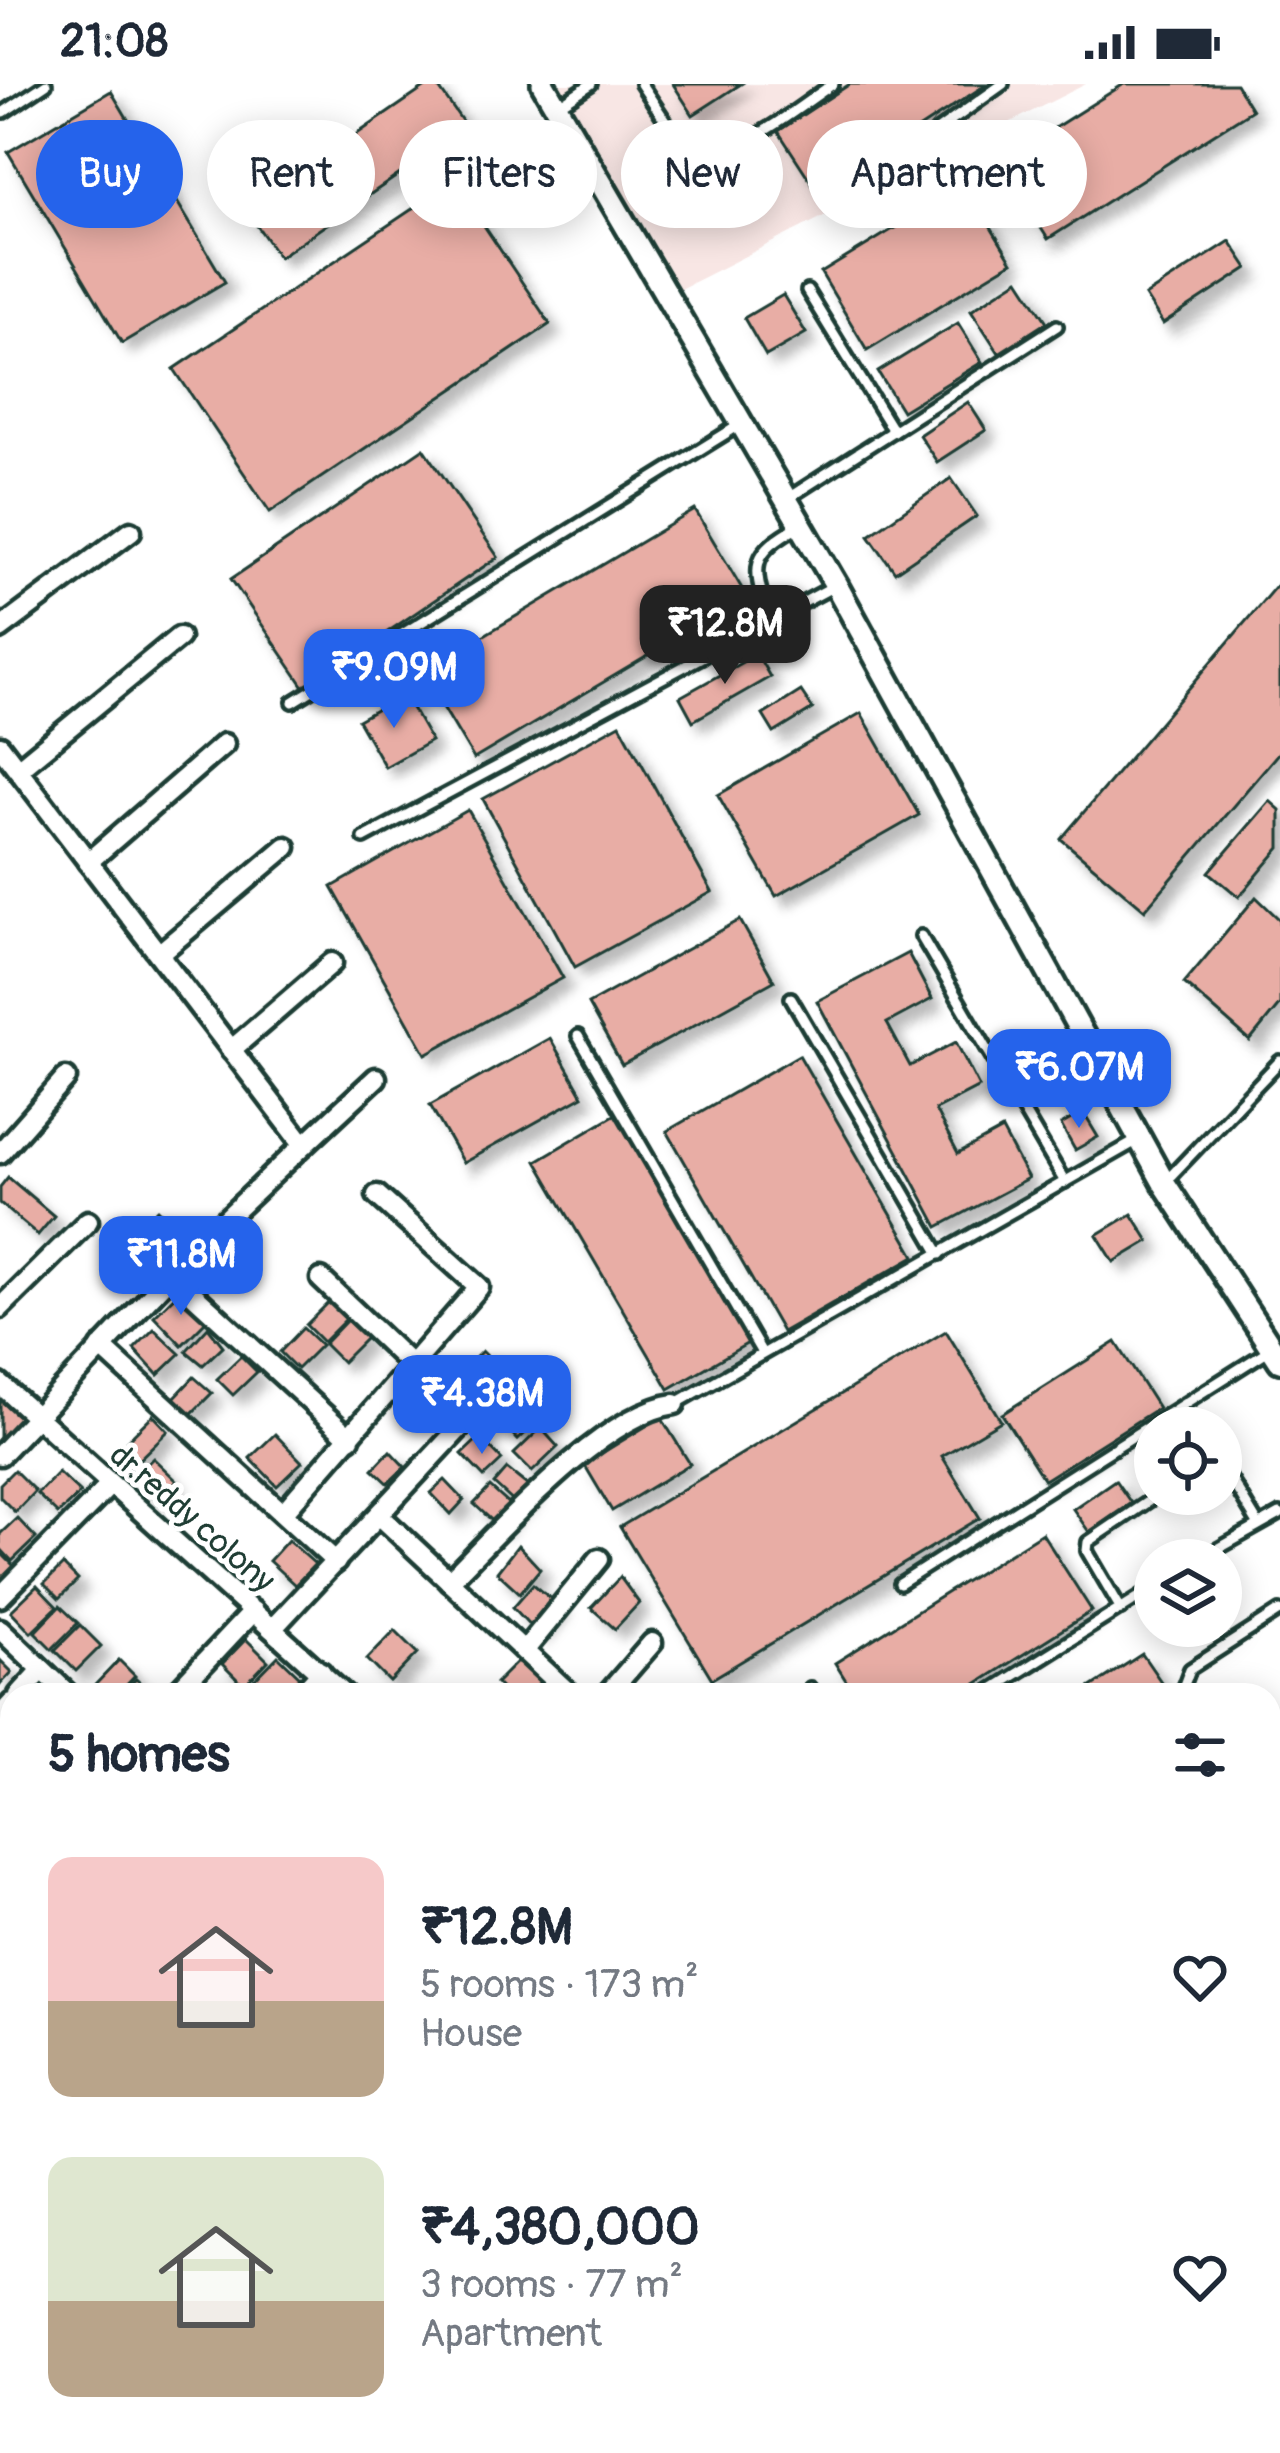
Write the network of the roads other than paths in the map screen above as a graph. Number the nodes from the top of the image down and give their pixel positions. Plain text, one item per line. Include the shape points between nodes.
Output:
1 (46, 84) edge
2 (543, 84) edge
3 (591, 84) edge
4 (640, 84) edge
5 (832, 84) edge
6 (1003, 84) edge
7 (556, 107) junction
8 (4, 112) dead end
9 (952, 120) edge
10 (807, 291) dead end
11 (1057, 326) dead end
12 (741, 424) junction
13 (893, 431) junction
14 (785, 500) junction
15 (800, 525) junction
16 (130, 531) dead end
17 (836, 585) junction
18 (769, 620) junction
19 (0, 629) edge
20 (179, 637) dead end
21 (293, 702) dead end
22 (224, 744) dead end
23 (0, 746) edge
24 (18, 769) junction
25 (364, 838) dead end
26 (286, 847) dead end
27 (88, 862) junction
28 (921, 937) dead end
29 (158, 954) junction
30 (332, 963) dead end
31 (791, 998) dead end
32 (578, 1036) dead end
33 (231, 1050) junction
34 (1280, 1061) edge
35 (66, 1078) dead end
36 (376, 1078) dead end
37 (1143, 1138) junction
38 (304, 1145) junction
39 (0, 1154) edge
40 (1065, 1182) junction
41 (1164, 1183) junction
42 (377, 1195) dead end
43 (88, 1221) dead end
44 (940, 1253) junction
45 (171, 1274) junction
46 (321, 1279) dead end
47 (0, 1308) edge
48 (101, 1348) junction
49 (761, 1353) junction
50 (1276, 1354) edge
51 (411, 1366) junction
52 (509, 1375) dead end
53 (0, 1384) edge
54 (675, 1404) joint
55 (32, 1417) junction
56 (350, 1438) junction
57 (0, 1455) edge
58 (110, 1485) junction
59 (1242, 1498) edge
60 (1134, 1511) edge
61 (283, 1513) junction
62 (1280, 1514) edge
63 (379, 1515) junction
64 (1258, 1524) junction
65 (1233, 1539) edge
66 (599, 1559) dead end
67 (336, 1562) junction
68 (449, 1581) junction
69 (900, 1584) dead end
70 (0, 1597) edge
71 (1134, 1601) edge
72 (1121, 1609) junction
73 (253, 1611) junction
74 (1280, 1611) edge
75 (0, 1629) edge
76 (272, 1629) junction
77 (652, 1642) dead end
78 (524, 1651) junction
79 (42, 1670) junction
80 (321, 1672) junction
81 (554, 1678) junction
82 (30, 1683) edge
83 (56, 1683) edge
84 (185, 1683) edge
85 (311, 1683) edge
86 (332, 1683) edge
87 (549, 1683) edge
88 (559, 1683) edge
89 (617, 1683) edge
90 (1002, 1683) edge
91 (1189, 1683) edge

1 - 8 lane
2 - 7 street
3 - 7 lane
4 - 5 lane via 695,156 739,145
6 - 9 lane
7 - 12 street
10 - 13 lane
11 - 13 lane
12 - 14 street
12 - 21 lane
13 - 14 lane
14 - 15 street
15 - 17 street
15 - 18 lane via 762,547 756,563
16 - 19 street
17 - 18 lane
17 - 37 street
18 - 25 lane
20 - 24 street
22 - 27 street
23 - 24 street
24 - 27 street
26 - 29 street
27 - 29 street
28 - 40 lane
29 - 33 street
30 - 33 street
31 - 44 lane
32 - 49 lane
33 - 38 street
34 - 41 lane
35 - 39 street
36 - 38 street
37 - 40 lane
37 - 41 street
38 - 45 street
40 - 44 lane
41 - 50 street
42 - 51 street via 478,1287
43 - 47 street
44 - 49 lane
45 - 48 street
45 - 56 street
46 - 51 street
48 - 55 street
48 - 61 street
49 - 54 lane
50 - 69 lane
51 - 56 street
52 - 63 street
53 - 55 street, dr.reddy colony
54 - 68 street via 650,1407 556,1475
55 - 57 street
55 - 58 street, dr.reddy colony
56 - 61 street
58 - 70 street
58 - 73 street, dr.reddy colony
59 - 64 lane
60 - 72 lane via 1088,1542
61 - 67 street
62 - 64 lane
63 - 67 street
63 - 68 street
64 - 65 lane
66 - 78 street
67 - 76 street
68 - 78 street
71 - 72 lane
72 - 90 lane
73 - 76 street, dr.reddy colony
73 - 84 street
74 - 91 lane via 1190,1670
75 - 79 street
76 - 80 street, dr.reddy colony
77 - 89 street
78 - 81 street
79 - 82 street
79 - 83 street
80 - 85 street
80 - 86 street, dr.reddy colony
81 - 87 street
81 - 88 street

